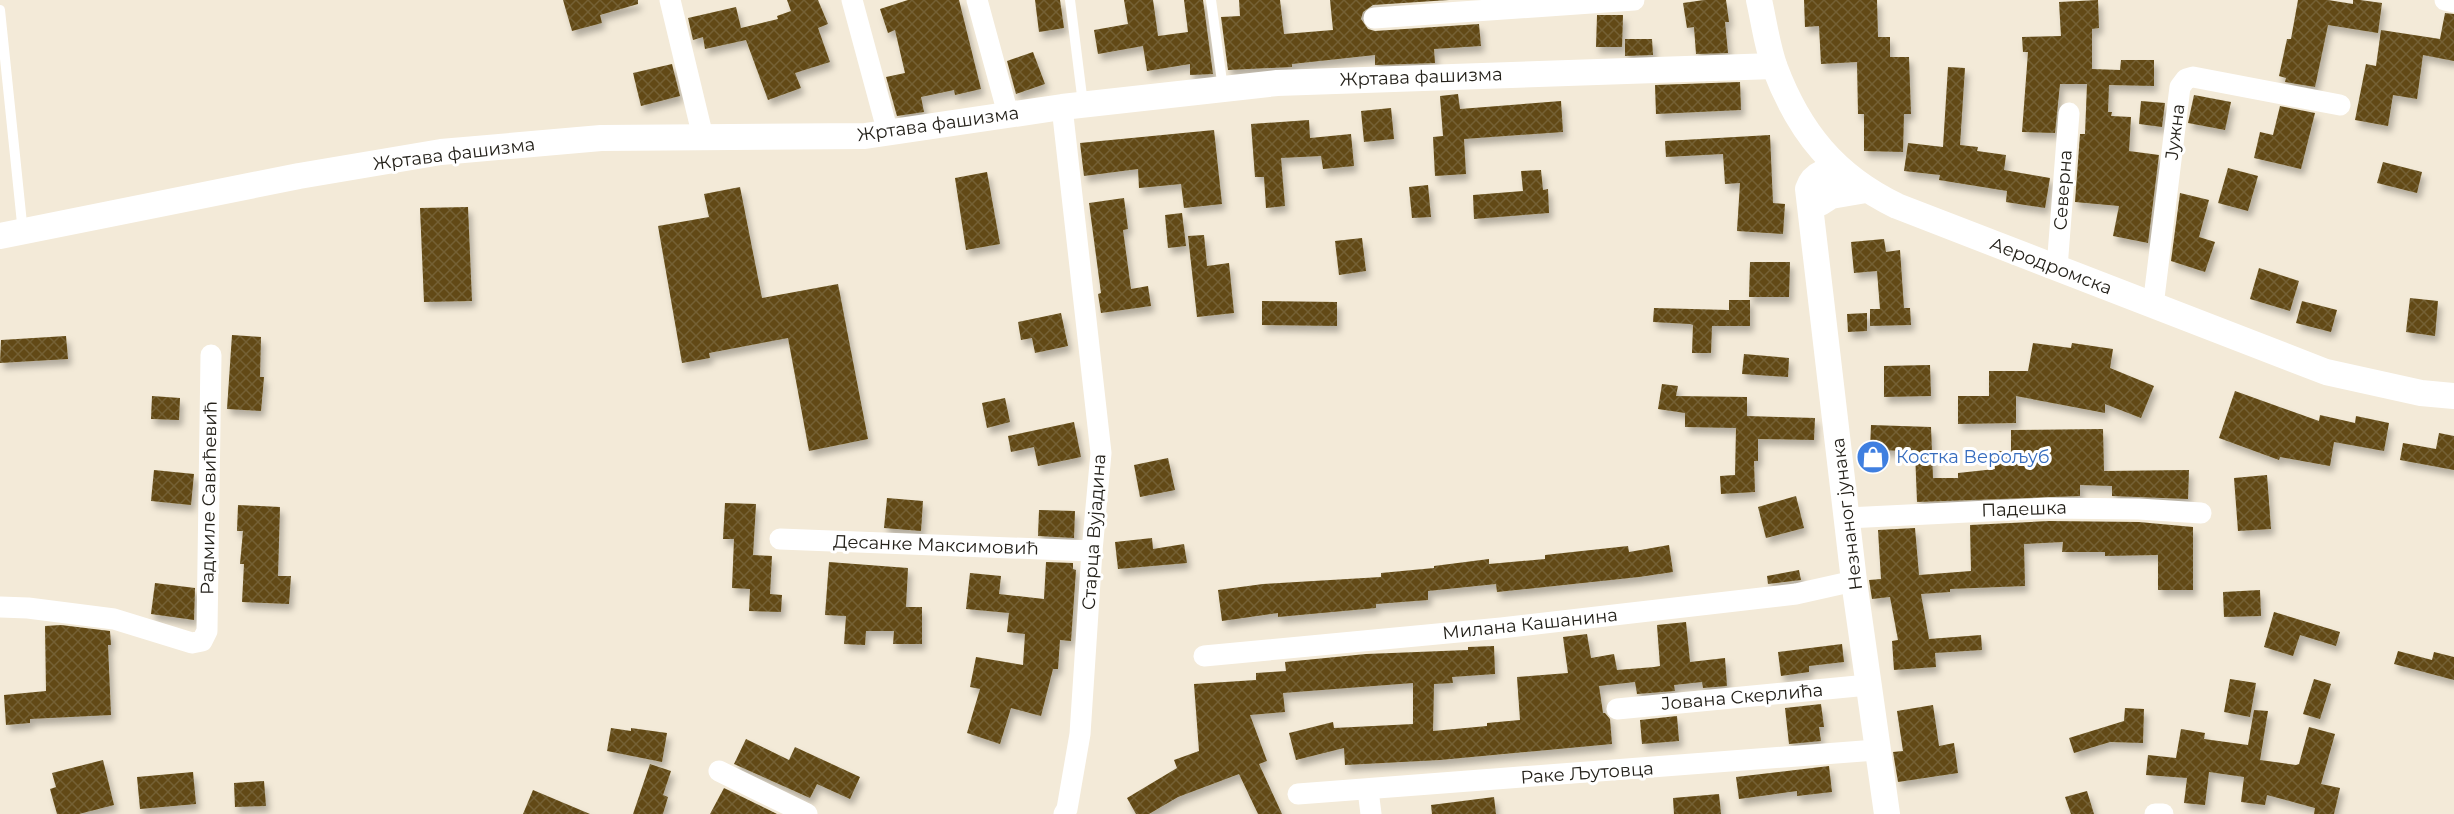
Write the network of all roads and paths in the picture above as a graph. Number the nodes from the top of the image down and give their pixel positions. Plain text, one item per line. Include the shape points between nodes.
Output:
1 (670, 0) edge
2 (852, 0) edge
3 (977, 0) edge
4 (1070, 0) edge
5 (1212, 0) edge
6 (1634, 0) edge
7 (1759, 0) edge
8 (2445, 0) edge
9 (2454, 2) edge
10 (0, 10) edge
11 (1374, 18) dead end
12 (1774, 66) junction
13 (1223, 89) junction
14 (2340, 105) dead end
15 (1072, 106) junction
16 (1794, 111) junction
17 (2068, 112) dead end
18 (1008, 114) junction
19 (888, 133) junction
20 (703, 137) junction
21 (1829, 164) junction
22 (1866, 190) junction
23 (1812, 202) junction
24 (12, 235) edge
25 (2057, 268) junction
26 (2153, 306) junction
27 (211, 355) dead end
28 (2454, 396) edge
29 (2201, 513) dead end
30 (1847, 518) junction
31 (780, 539) dead end
32 (1092, 551) junction
33 (1854, 581) junction
34 (0, 607) edge
35 (1204, 656) dead end
36 (1868, 685) junction
37 (1617, 709) dead end
38 (1876, 750) junction
39 (719, 771) dead end
40 (1368, 790) junction
41 (1298, 794) dead end
42 (807, 814) edge
43 (1064, 814) edge
44 (1371, 814) edge
45 (1887, 814) edge
46 (2155, 814) edge
47 (2163, 814) edge

1 - 20 street
2 - 19 street
3 - 18 street
4 - 15 lane
5 - 13 lane
6 - 11 street
7 - 12 street, Аеродромска
8 - 9 street
10 - 24 lane
12 - 13 street, Жртава фашизма via 1289,82
12 - 16 street, Аеродромска
13 - 15 street, Жртава фашизма
14 - 26 street, Јужна via 2193,77 2186,80 2180,87
15 - 18 street, Жртава фашизма
15 - 32 street, Старца Вујадина via 1101,453
16 - 21 street, Аеродромска
16 - 23 street, Незнаног јунака
17 - 25 street, Северна
18 - 19 street, Жртава фашизма
19 - 20 street, Жртава фашизма
20 - 24 street, Жртава фашизма via 601,138 441,152 299,176
21 - 22 street, Аеродромска
21 - 23 street via 1812,179
22 - 23 street
22 - 25 street, Аеродромска via 1897,207
23 - 30 street, Незнаног јунака
25 - 26 street, Аеродромска
26 - 28 street, Аеродромска via 2326,372 2421,393
27 - 34 street, Радмиле Савићевић via 207,631 202,641 192,643 114,619
29 - 30 street, Падешка via 2049,508
30 - 33 street, Незнаног јунака
31 - 32 street, Десанке Максимовић
32 - 43 street, Старца Вујадина via 1080,734
33 - 35 street, Милана Кашанина via 1796,594 1513,627
33 - 36 street, Незнаног јунака
36 - 37 street, Јована Скерлића
36 - 38 street, Незнаног јунака
38 - 40 street, Раке Љутовца
38 - 45 street, Незнаног јунака
39 - 42 street
40 - 41 street, Раке Љутовца
40 - 44 street
46 - 47 street

